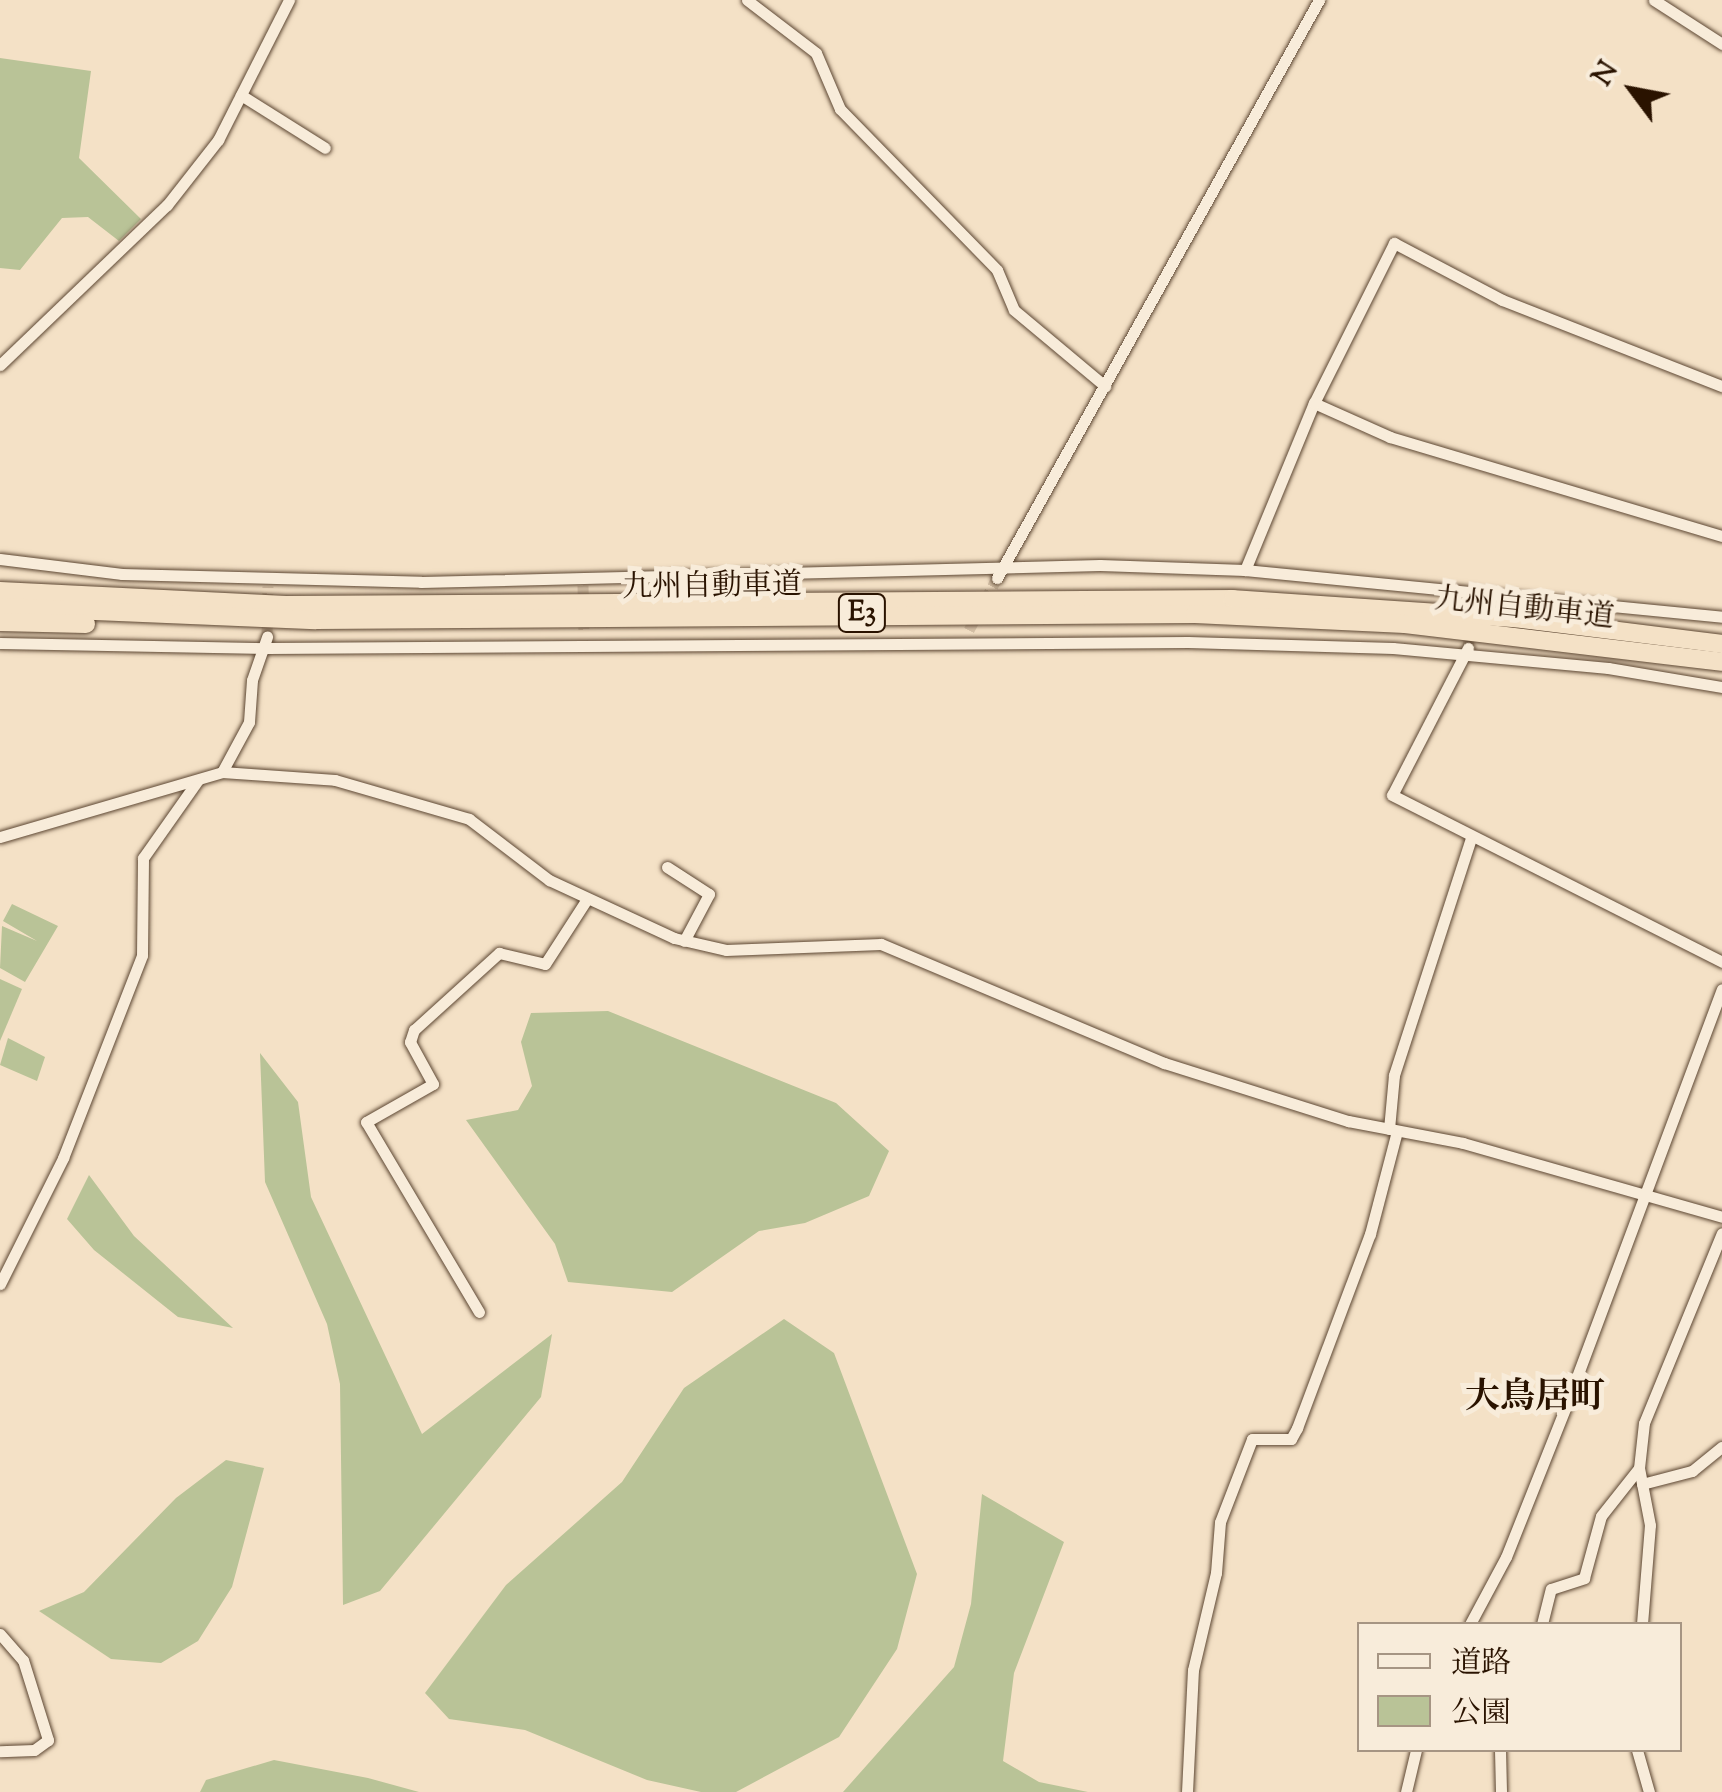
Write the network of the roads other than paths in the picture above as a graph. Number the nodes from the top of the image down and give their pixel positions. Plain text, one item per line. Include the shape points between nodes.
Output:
1 (289, 0) edge
2 (746, 0) edge
3 (1320, 0) edge
4 (1654, 0) edge
5 (1722, 44) edge
6 (241, 95) junction
7 (325, 148) dead end
8 (0, 365) edge
9 (1105, 386) junction
10 (1722, 386) edge
11 (1314, 403) junction
12 (1722, 536) edge
13 (0, 559) edge
14 (1245, 570) junction
15 (1000, 573) junction
16 (0, 578) edge
17 (0, 590) edge
18 (206, 602) junction
19 (0, 607) edge
20 (1722, 617) edge
21 (316, 620) junction
22 (0, 622) edge
23 (0, 642) edge
24 (267, 642) junction
25 (1722, 644) edge
26 (1467, 652) junction
27 (1722, 662) edge
28 (1722, 687) edge
29 (222, 772) junction
30 (198, 780) junction
31 (0, 837) edge
32 (1471, 838) junction
33 (667, 867) dead end
34 (587, 899) junction
35 (684, 941) junction
36 (1722, 962) edge
37 (1722, 989) edge
38 (1393, 1130) junction
39 (1646, 1192) junction
40 (1722, 1217) edge
41 (1722, 1233) edge
42 (0, 1284) edge
43 (479, 1312) dead end
44 (1722, 1447) edge
45 (1639, 1468) junction
46 (1642, 1484) junction
47 (1471, 1622) edge
48 (1543, 1622) edge
49 (1642, 1622) edge
50 (0, 1634) edge
51 (0, 1751) edge
52 (1416, 1752) edge
53 (1500, 1752) edge
54 (1638, 1752) edge
55 (1187, 1792) edge
56 (1406, 1792) edge
57 (1501, 1792) edge
58 (1649, 1792) edge

1 - 6 street
2 - 9 street via 816,53 840,109 998,270 1014,310
3 - 9 street
4 - 5 street
6 - 7 street
6 - 8 street via 218,140 167,205
9 - 15 street
10 - 11 street via 1502,300 1394,243
11 - 12 street via 1390,437
11 - 14 street
13 - 15 street via 267,582
14 - 15 street
14 - 20 street
16 - 18 highway
17 - 18 highway, 九州自動車道 / E3
18 - 25 highway, 九州自動車道 / E3 via 1234,599 1514,618
19 - 21 highway, 九州自動車道 / E3
21 - 22 highway
21 - 27 highway, 九州自動車道 / E3 via 1195,614 1405,624
23 - 24 street
24 - 26 street via 966,636
24 - 29 street via 252,680 250,722
26 - 28 street
26 - 32 street via 1392,795
29 - 30 street
29 - 34 street via 334,780 469,819 548,880
30 - 31 street
30 - 42 street via 143,858 142,955 63,1158
32 - 36 street
32 - 38 street via 1394,1075
33 - 35 street via 709,894
34 - 35 street
34 - 43 street via 545,964 499,954 414,1030 410,1042 433,1084 366,1122
35 - 38 street via 726,950 836,941 890,947 1164,1063
37 - 39 street
38 - 39 street
38 - 55 street via 1370,1234 1298,1428 1291,1439 1252,1438 1220,1522 1216,1573 1193,1670
39 - 40 street
39 - 47 street via 1506,1557
41 - 45 street via 1650,1402
44 - 46 street via 1692,1472
45 - 46 street
45 - 48 street via 1601,1516 1584,1578 1551,1589
46 - 49 street via 1650,1525
50 - 51 street via 23,1660 48,1740 34,1750
52 - 56 street
53 - 57 street
54 - 58 street

